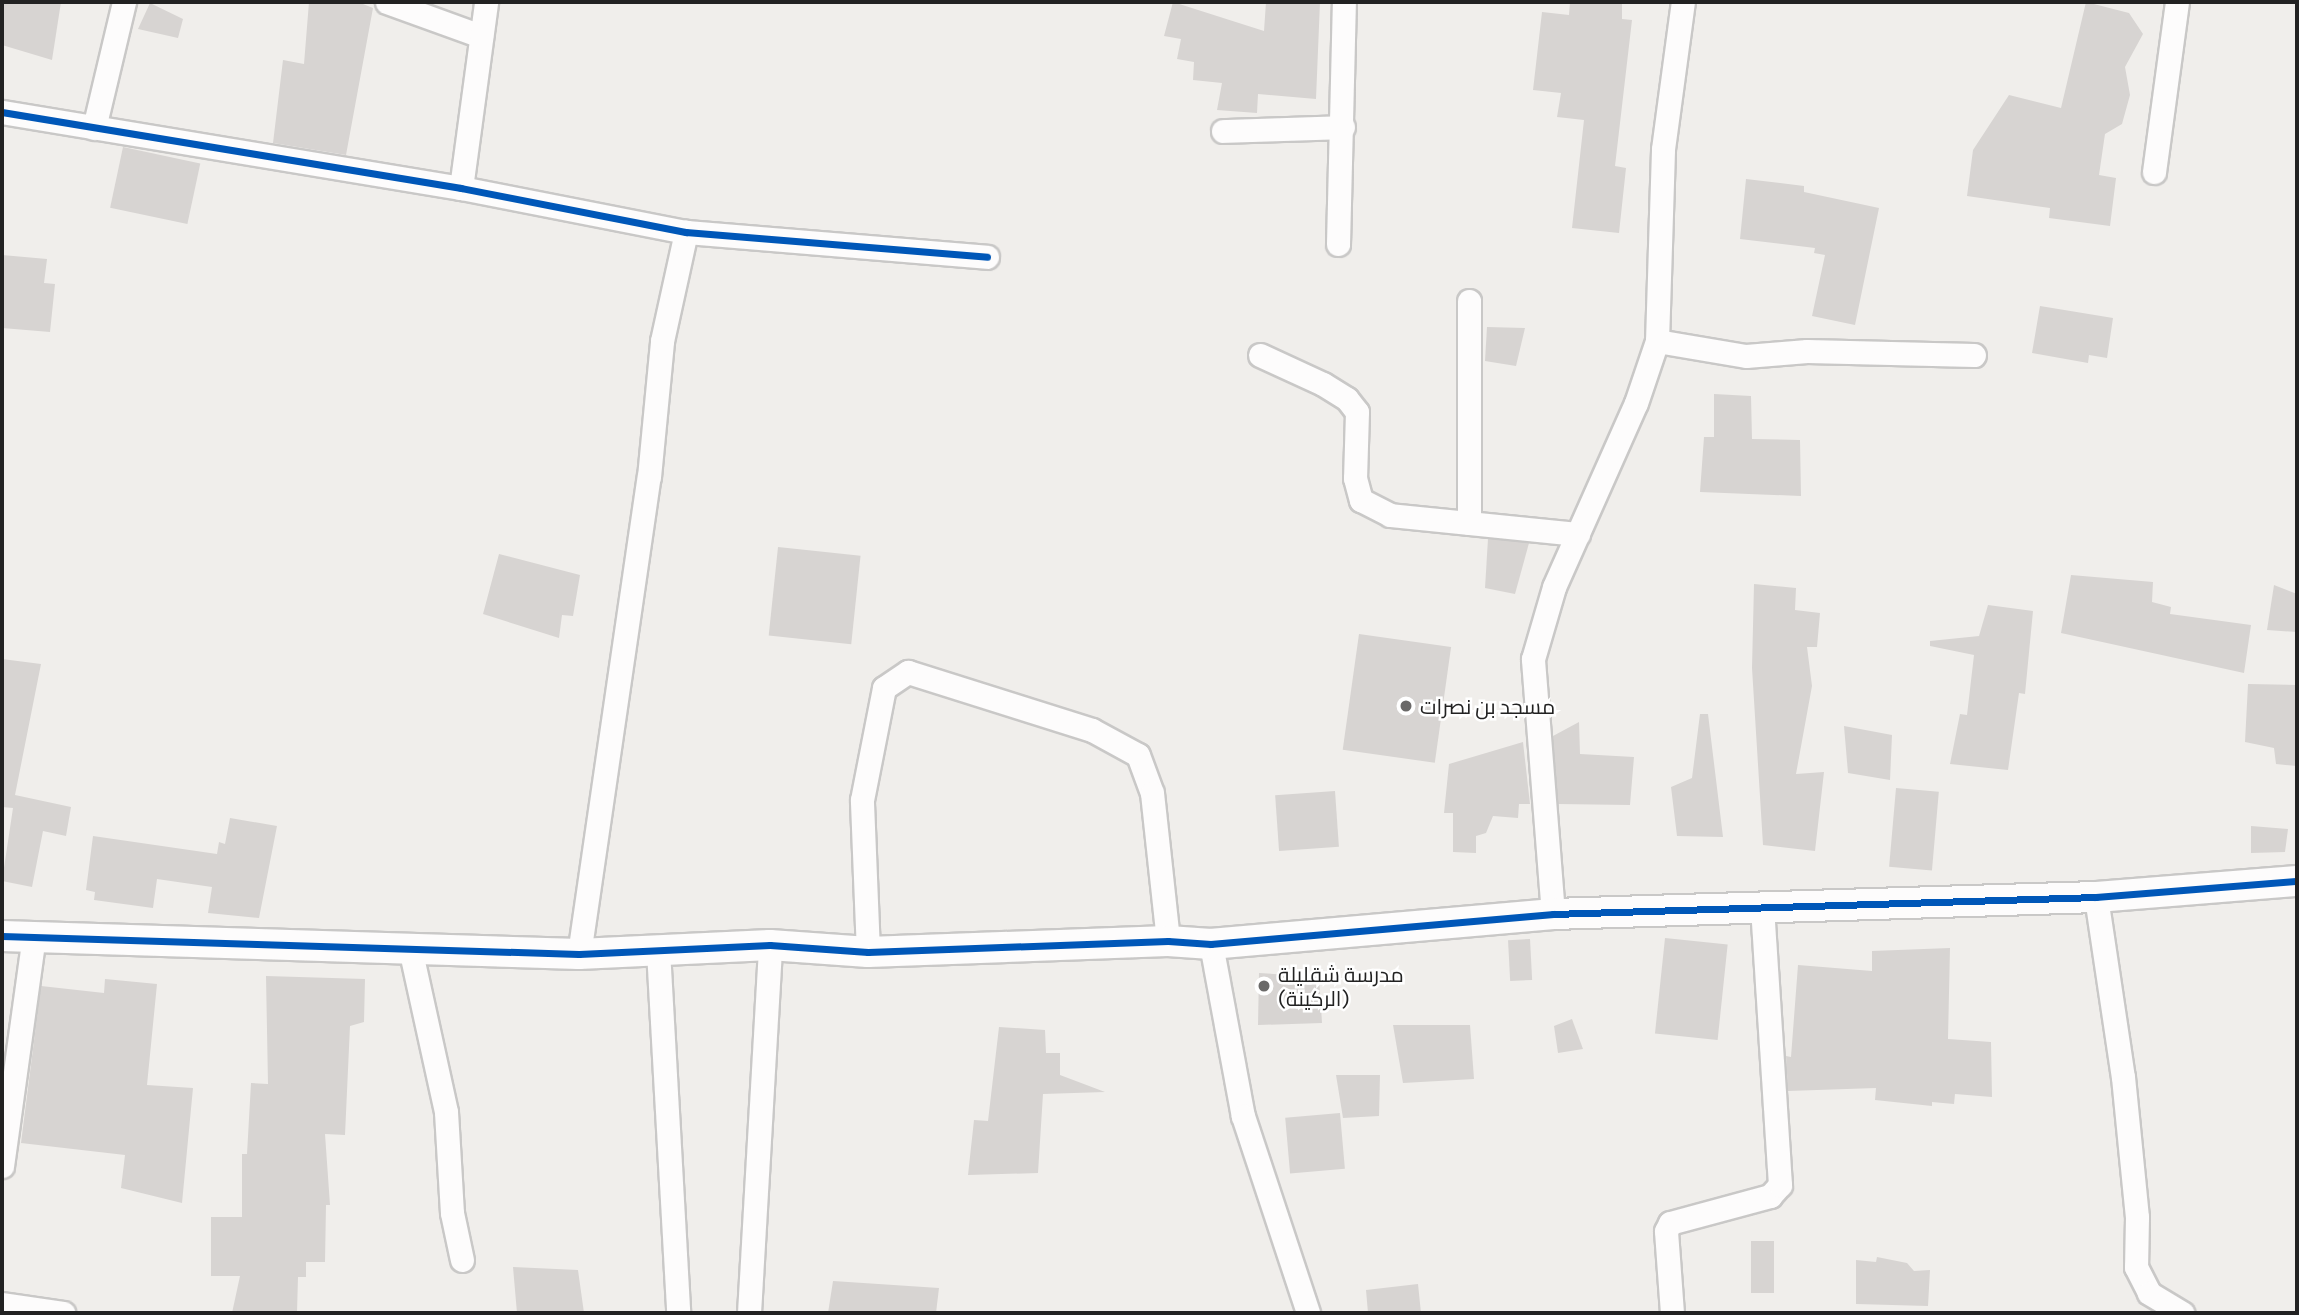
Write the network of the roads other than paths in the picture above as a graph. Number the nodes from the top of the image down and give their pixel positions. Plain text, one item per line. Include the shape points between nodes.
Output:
1 (124, 2) edge
2 (387, 2) edge
3 (486, 2) edge
4 (1344, 2) edge
5 (1683, 2) edge
6 (2177, 2) edge
7 (481, 37) junction
8 (2, 112) edge
9 (1343, 127) junction
10 (94, 128) junction
11 (1223, 131) dead end
12 (2154, 172) dead end
13 (461, 188) junction
14 (686, 232) junction
15 (1338, 244) dead end
16 (987, 257) dead end
17 (1469, 301) dead end
18 (1657, 341) junction
19 (1260, 355) dead end
20 (1974, 355) dead end
21 (1469, 523) junction
22 (1578, 534) junction
23 (2297, 881) edge
24 (2096, 897) junction
25 (1762, 909) junction
26 (1553, 914) junction
27 (2, 936) edge
28 (34, 936) junction
29 (1168, 941) junction
30 (1211, 944) junction
31 (769, 945) junction
32 (410, 948) junction
33 (658, 950) junction
34 (868, 952) junction
35 (579, 954) junction
36 (2, 1166) edge
37 (462, 1260) dead end
38 (2, 1304) edge
39 (63, 1313) edge
40 (677, 1313) edge
41 (749, 1313) edge
42 (1308, 1313) edge
43 (1672, 1313) edge
44 (2182, 1313) edge

1 - 10 street
2 - 7 street
3 - 7 street
4 - 9 street
5 - 18 street via 1663,149
6 - 12 street
7 - 13 street
8 - 10 street
9 - 11 street
9 - 15 street
10 - 13 street
13 - 14 street
14 - 16 street
14 - 35 street via 662,341 647,490
17 - 21 street
18 - 20 street via 1746,356 1807,351
18 - 22 street via 1636,404
19 - 21 street via 1323,384 1347,399 1357,412 1355,478 1361,500 1390,514
21 - 22 street
22 - 26 street via 1553,587 1533,659
23 - 24 street
24 - 25 street
24 - 44 street via 2123,1077 2137,1217 2136,1267 2149,1293
25 - 26 street
25 - 43 street via 1780,1185 1770,1196 1670,1223 1666,1231
26 - 30 street
27 - 28 street
28 - 32 street
28 - 36 street
29 - 30 street
29 - 34 street
29 - 34 street via 1152,793 1138,755 1092,730 908,672 884,688 862,800
30 - 42 street via 1243,1116
31 - 33 street
31 - 34 street
31 - 41 street
32 - 35 street
32 - 37 street via 446,1112 453,1213
33 - 35 street
33 - 40 street
38 - 39 street

